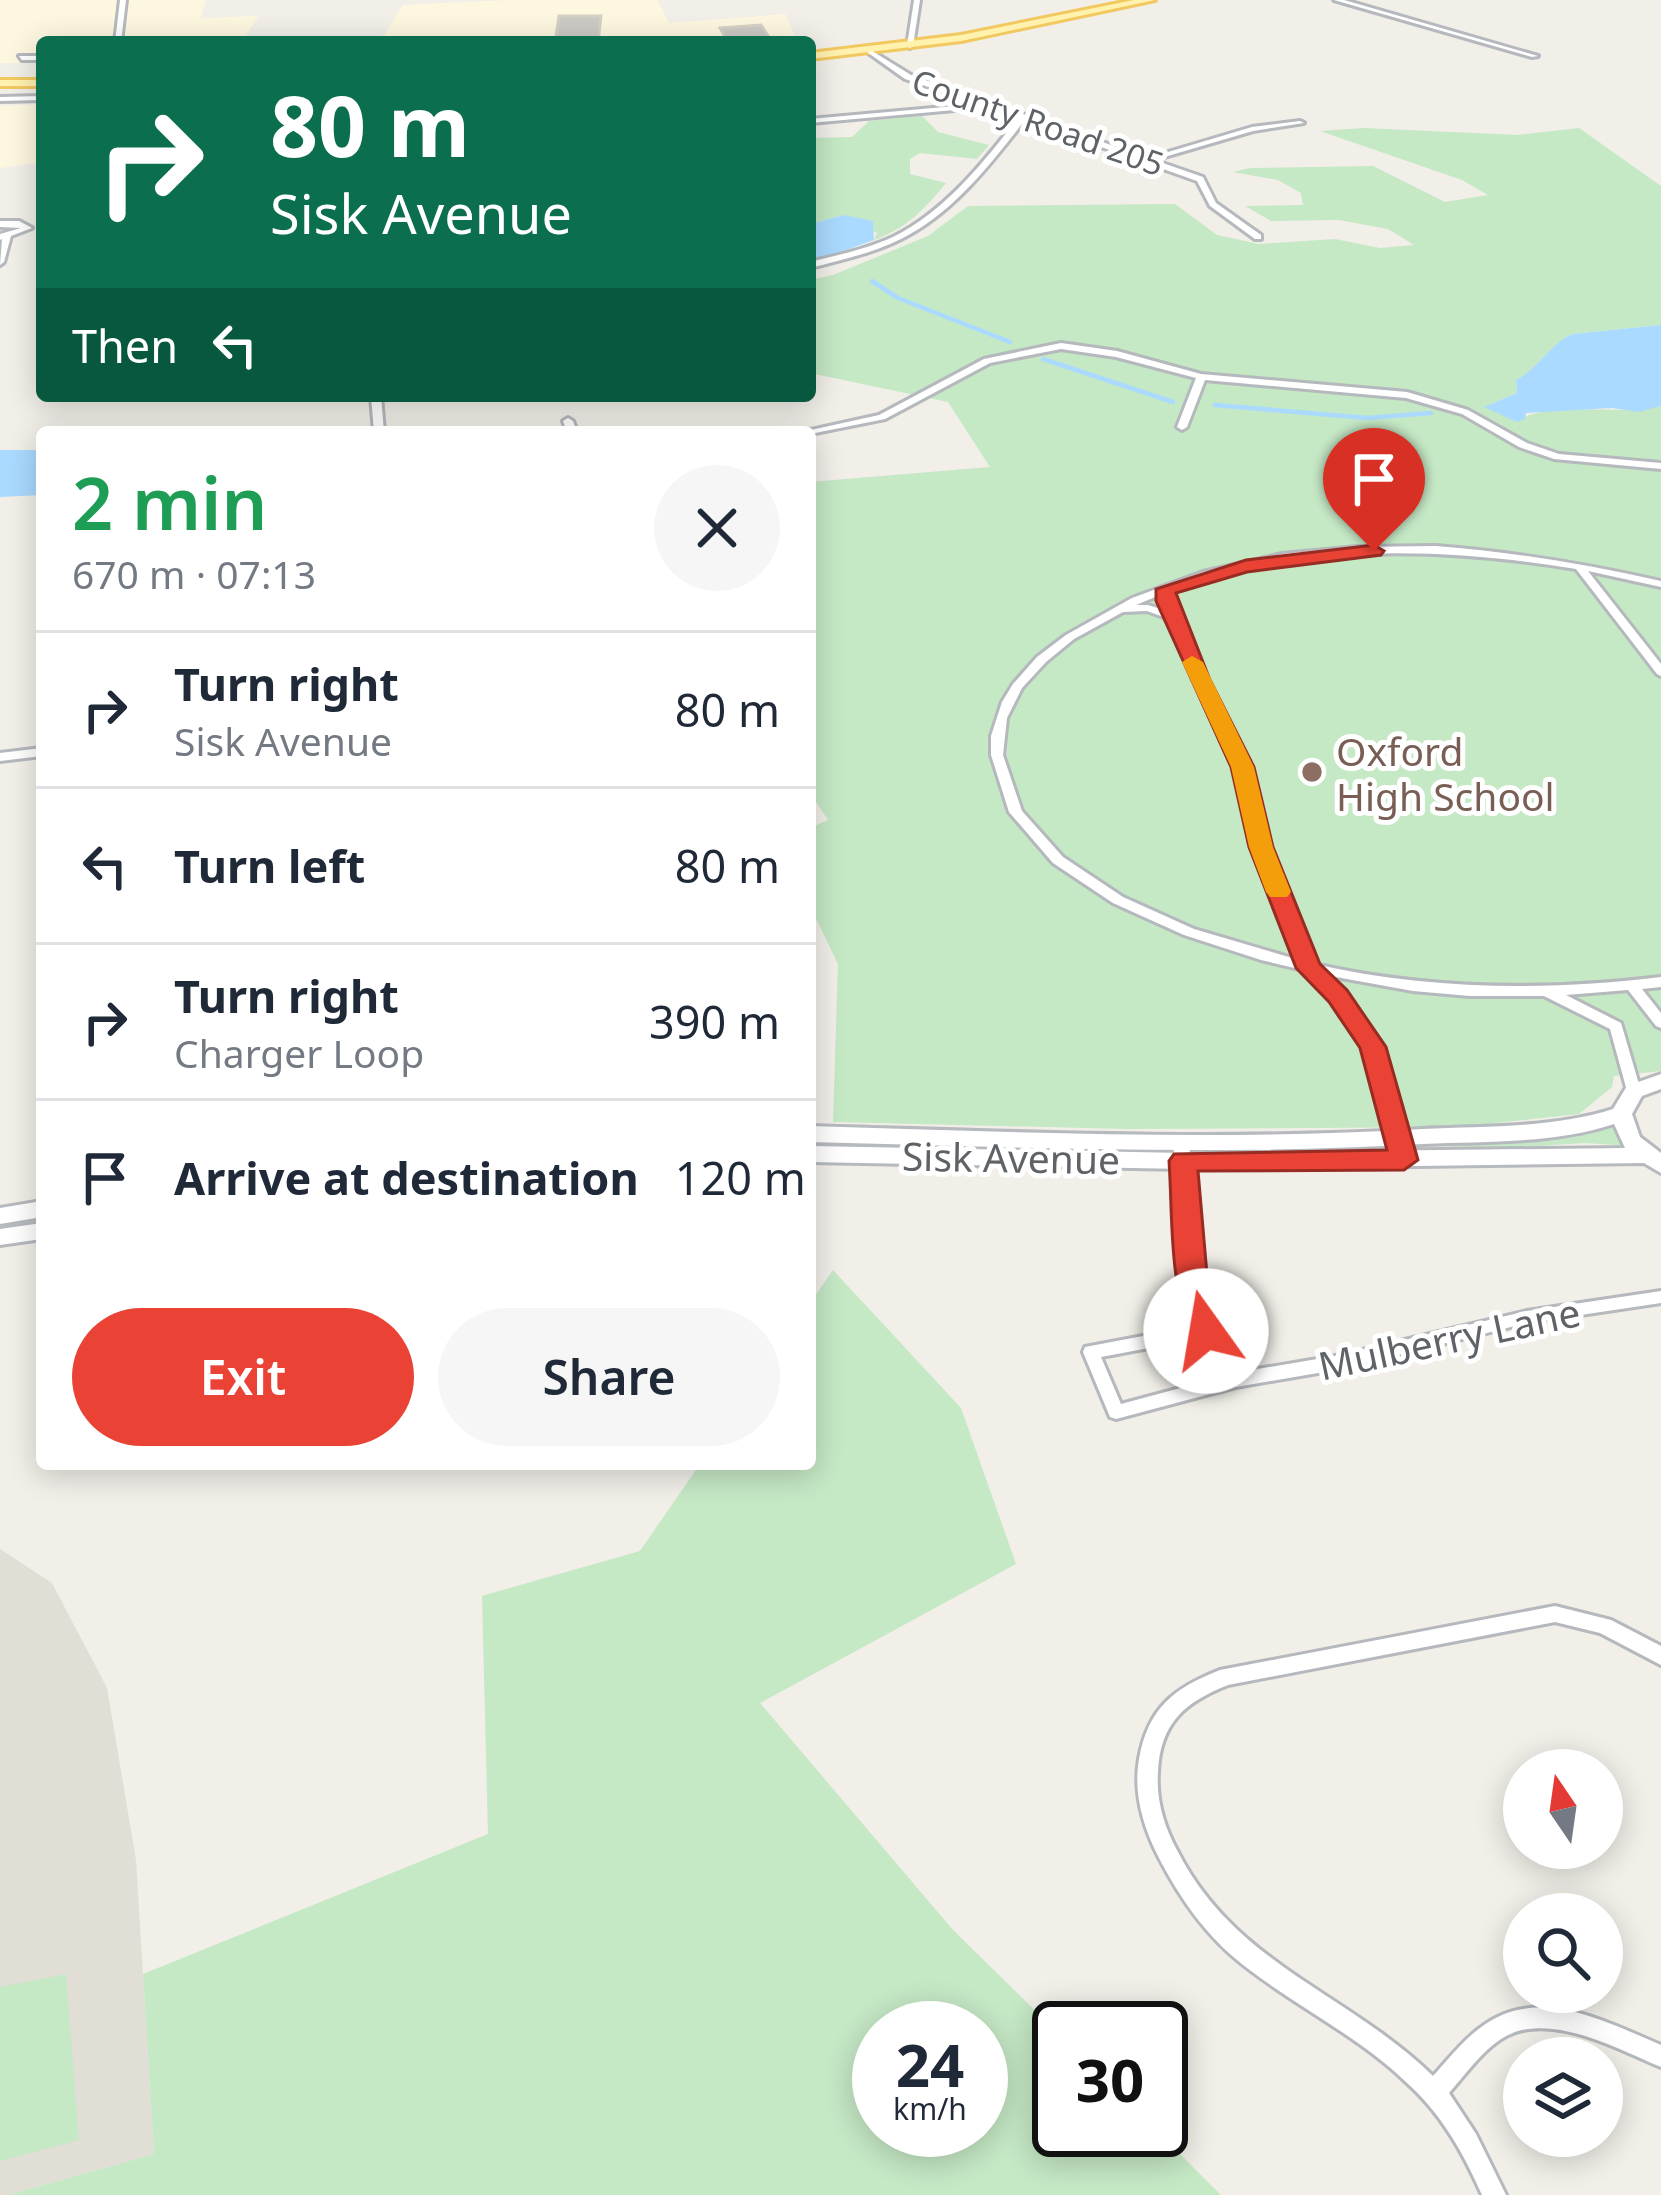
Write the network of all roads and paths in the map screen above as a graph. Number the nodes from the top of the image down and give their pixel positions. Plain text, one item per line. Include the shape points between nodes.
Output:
1 (123, 0) edge
2 (917, 0) edge
3 (1150, 0) edge
4 (1337, 0) edge
5 (119, 36) edge
6 (910, 46) junction
7 (869, 51) junction
8 (816, 55) edge
9 (1534, 56) dead end
10 (22, 58) dead end
11 (36, 58) edge
12 (0, 71) edge
13 (36, 71) edge
14 (0, 83) edge
15 (36, 83) edge
16 (36, 98) edge
17 (0, 99) edge
18 (992, 104) junction
19 (1024, 116) junction
20 (816, 120) edge
21 (1300, 123) dead end
22 (1148, 160) junction
23 (0, 224) edge
24 (3, 237) edge
25 (1258, 237) dead end
26 (0, 262) edge
27 (816, 264) edge
28 (1201, 377) junction
29 (1182, 427) dead end
30 (816, 430) edge
31 (1661, 466) edge
32 (1579, 566) junction
33 (1631, 576) junction
34 (1661, 584) edge
35 (1166, 589) junction
36 (1601, 596) junction
37 (1116, 610) junction
38 (1174, 617) junction
39 (1661, 672) edge
40 (36, 753) edge
41 (0, 758) edge
42 (1309, 968) junction
43 (1661, 982) edge
44 (1631, 986) junction
45 (1598, 988) junction
46 (1539, 989) junction
47 (1661, 1023) edge
48 (1616, 1026) junction
49 (1661, 1081) edge
50 (1634, 1091) junction
51 (1621, 1114) junction
52 (816, 1134) edge
53 (1402, 1150) junction
54 (1182, 1152) junction
55 (816, 1154) edge
56 (1653, 1160) edge
57 (36, 1210) edge
58 (0, 1216) edge
59 (36, 1232) edge
60 (0, 1238) edge
61 (1661, 1297) edge
62 (1206, 1331) junction
63 (1236, 1380) junction
64 (1661, 1656) edge
65 (1661, 2056) edge
66 (1433, 2093) junction
67 (1494, 2195) edge

1 - 5 street
2 - 6 street
3 - 6 main road
4 - 9 street
6 - 7 main road
7 - 8 main road
7 - 18 street, County Road 205 via 897,73
10 - 11 street
12 - 13 main road
14 - 15 main road
16 - 17 street
18 - 19 street, County Road 205
18 - 20 street
19 - 22 street, County Road 205
19 - 27 street via 984,168 913,230
21 - 22 street
22 - 25 street, County Road 205 via 1201,179 1224,214
23 - 24 street via 28,228
24 - 26 street
28 - 29 street
28 - 30 street via 1090,348 1034,349 987,361 882,416
28 - 31 street via 1407,395 1465,412 1558,457
32 - 33 street
32 - 35 street via 1456,551 1348,552 1246,566
32 - 36 street
33 - 34 street
33 - 36 street via 1609,582
35 - 37 street
35 - 38 street
36 - 39 street
37 - 38 street
37 - 42 street via 1025,675 999,726 1004,787 1022,821 1054,860 1138,912
38 - 42 street via 1242,767 1261,847
40 - 41 street
42 - 46 street via 1471,991
42 - 53 street via 1373,1047
43 - 44 street
44 - 45 street
44 - 47 street
45 - 46 street
45 - 48 street
46 - 48 street
48 - 50 street
49 - 50 street
50 - 51 street
51 - 53 street, Sisk Avenue
51 - 56 street, Sisk Avenue via 1631,1142
52 - 54 street, Sisk Avenue
53 - 54 street, Sisk Avenue
53 - 56 street, Sisk Avenue
54 - 55 street, Sisk Avenue
54 - 62 street via 1193,1286
57 - 58 street
59 - 60 street
61 - 63 street, Mulberry Lane via 1526,1317
62 - 63 street
62 - 63 street, Mulberry Lane via 1091,1352 1116,1412
64 - 66 street via 1576,1617 1526,1618 1227,1676 1191,1690 1156,1722 1143,1785 1181,1880 1246,1954 1352,2023
65 - 66 street via 1589,2027 1515,2018
66 - 67 street via 1471,2144

